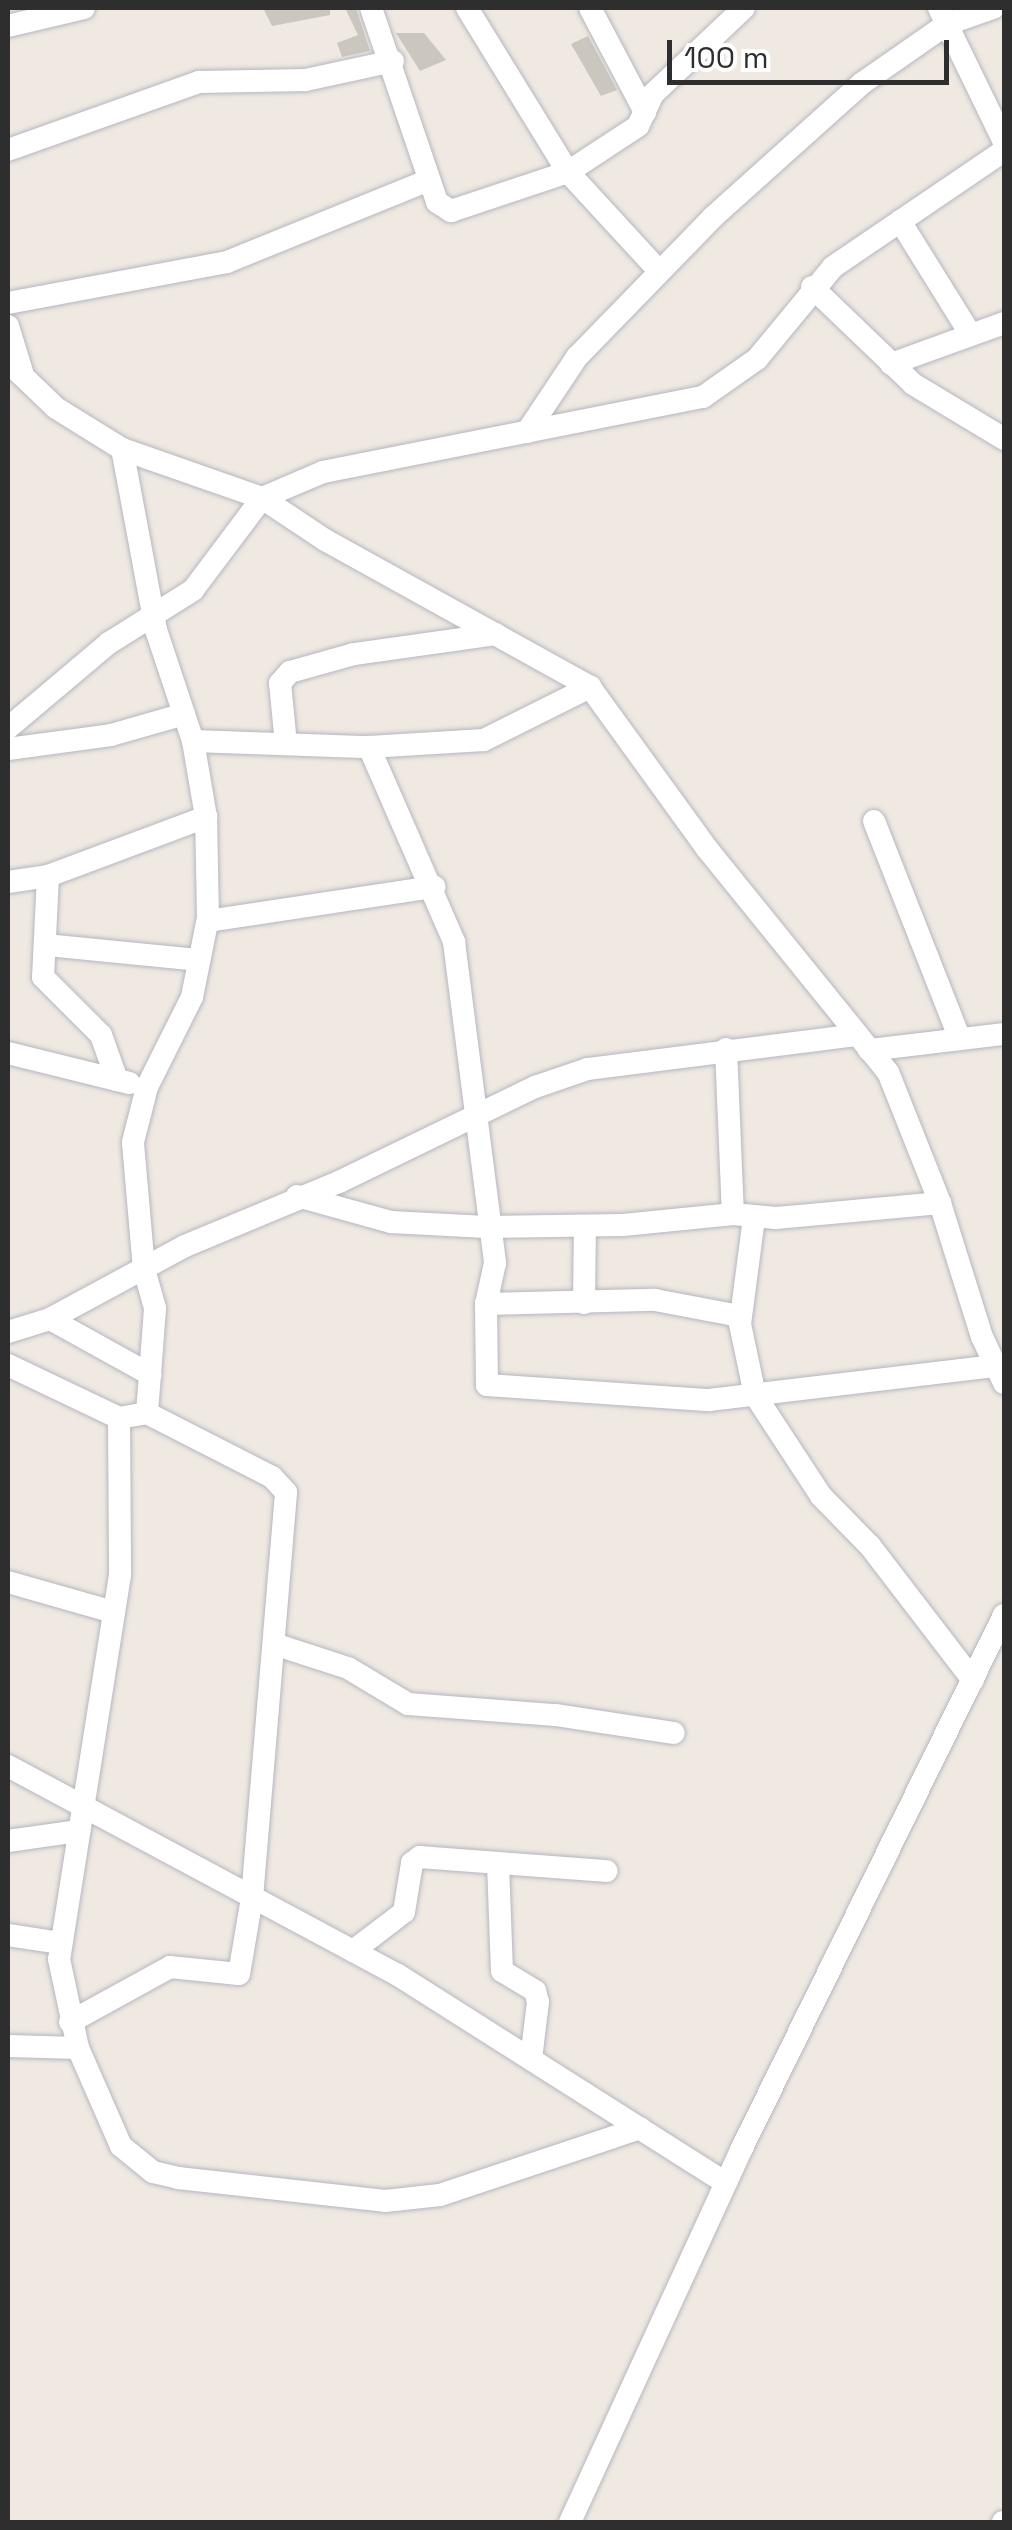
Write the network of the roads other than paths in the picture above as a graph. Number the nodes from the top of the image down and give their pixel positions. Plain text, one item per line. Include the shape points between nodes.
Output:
1 (84, 8) edge
2 (371, 8) edge
3 (466, 8) edge
4 (590, 8) edge
5 (744, 8) edge
6 (993, 8) edge
7 (943, 16) edge
8 (8, 26) edge
9 (393, 61) junction
10 (645, 112) junction
11 (1004, 142) edge
12 (8, 150) edge
13 (1004, 150) edge
14 (568, 172) junction
15 (429, 180) junction
16 (900, 221) junction
17 (659, 271) junction
18 (812, 287) junction
19 (8, 303) edge
20 (1004, 322) edge
21 (8, 326) edge
22 (969, 332) junction
23 (892, 364) junction
24 (16, 370) edge
25 (527, 432) junction
26 (1004, 439) edge
27 (122, 449) junction
28 (262, 498) junction
29 (154, 619) junction
30 (496, 634) junction
31 (590, 687) junction
32 (184, 714) junction
33 (8, 728) edge
34 (193, 741) junction
35 (286, 744) junction
36 (369, 747) junction
37 (8, 749) edge
38 (206, 817) junction
39 (874, 821) dead end
40 (48, 876) junction
41 (8, 882) edge
42 (434, 888) junction
43 (208, 921) junction
44 (46, 945) junction
45 (200, 960) junction
46 (1004, 1034) edge
47 (960, 1039) junction
48 (863, 1042) junction
49 (726, 1049) junction
50 (8, 1053) edge
51 (117, 1080) junction
52 (146, 1087) junction
53 (475, 1116) junction
54 (297, 1196) junction
55 (940, 1203) junction
56 (743, 1216) junction
57 (585, 1226) junction
58 (486, 1227) junction
59 (144, 1269) junction
60 (486, 1304) junction
61 (584, 1304) junction
62 (740, 1316) junction
63 (50, 1319) junction
64 (8, 1332) edge
65 (8, 1364) edge
66 (1000, 1374) edge
67 (151, 1375) junction
68 (755, 1395) junction
69 (147, 1413) junction
70 (119, 1418) junction
71 (8, 1582) edge
72 (113, 1612) junction
73 (1004, 1616) edge
74 (274, 1644) junction
75 (973, 1680) junction
76 (674, 1733) dead end
77 (8, 1766) edge
78 (83, 1807) junction
79 (79, 1831) junction
80 (8, 1841) edge
81 (498, 1863) junction
82 (606, 1871) dead end
83 (252, 1898) junction
84 (8, 1936) edge
85 (60, 1943) junction
86 (354, 1951) junction
87 (70, 2022) junction
88 (8, 2046) edge
89 (78, 2048) junction
90 (531, 2059) junction
91 (640, 2128) junction
92 (726, 2183) junction
93 (570, 2522) edge

1 - 8 street
2 - 9 street
3 - 14 street
4 - 10 street
5 - 10 street via 653,94
6 - 7 street
7 - 11 street
7 - 17 street
9 - 12 street via 306,80 200,82
9 - 15 street
10 - 14 street via 638,126
13 - 16 street
14 - 15 street via 451,212 442,209
14 - 17 street
15 - 19 street via 228,262
16 - 18 street
16 - 22 street
17 - 25 street via 577,357
18 - 23 street
18 - 25 street via 757,359 703,396
20 - 22 street
21 - 24 street
22 - 23 street
23 - 26 street
24 - 27 street via 56,408
25 - 28 street via 323,472
27 - 28 street
27 - 29 street
28 - 29 street via 193,590
28 - 30 street
29 - 32 street
29 - 33 street via 109,643
30 - 31 street
30 - 35 street via 354,654 290,672 280,683
31 - 36 street via 484,740
31 - 48 street via 708,850
32 - 34 street
32 - 37 street via 111,735
34 - 35 street
34 - 38 street
35 - 36 street
36 - 42 street
38 - 40 street
38 - 43 street
39 - 47 street
40 - 41 street
40 - 44 street
42 - 43 street
42 - 53 street via 454,942
43 - 45 street
44 - 45 street
44 - 51 street via 43,977 101,1035
45 - 52 street via 182,1026
46 - 47 street
47 - 48 street
48 - 49 street
48 - 55 street via 898,1091
49 - 53 street via 588,1069
49 - 56 street
50 - 51 street
51 - 52 street
52 - 59 street via 133,1142
53 - 54 street
53 - 58 street
54 - 58 street via 391,1222
54 - 59 street
55 - 56 street
55 - 66 street
56 - 57 street
56 - 62 street
57 - 58 street
57 - 61 street
58 - 60 street via 495,1264
59 - 63 street
59 - 67 street via 155,1308
60 - 61 street via 526,1298
60 - 68 street via 490,1387 667,1400
61 - 62 street via 655,1300
62 - 68 street
63 - 64 street
63 - 67 street
65 - 70 street
66 - 68 street
67 - 69 street
68 - 75 street via 821,1496 870,1546
69 - 70 street
69 - 74 street via 272,1477 286,1492
70 - 72 street via 122,1550
71 - 72 street
72 - 78 street
73 - 75 street
74 - 76 street via 348,1668 408,1704 556,1715
74 - 83 street
75 - 92 street
77 - 78 street
78 - 79 street
78 - 83 street
79 - 80 street
79 - 85 street
81 - 82 street
81 - 86 street via 414,1859 404,1912
81 - 90 street via 502,1971 536,1991 538,2002
83 - 86 street
83 - 87 street via 239,1974 170,1967
84 - 85 street
85 - 87 street
86 - 90 street
87 - 89 street
88 - 89 street
89 - 91 street via 122,2146 152,2172 178,2178 385,2201 440,2196
90 - 91 street
91 - 92 street
92 - 93 street

